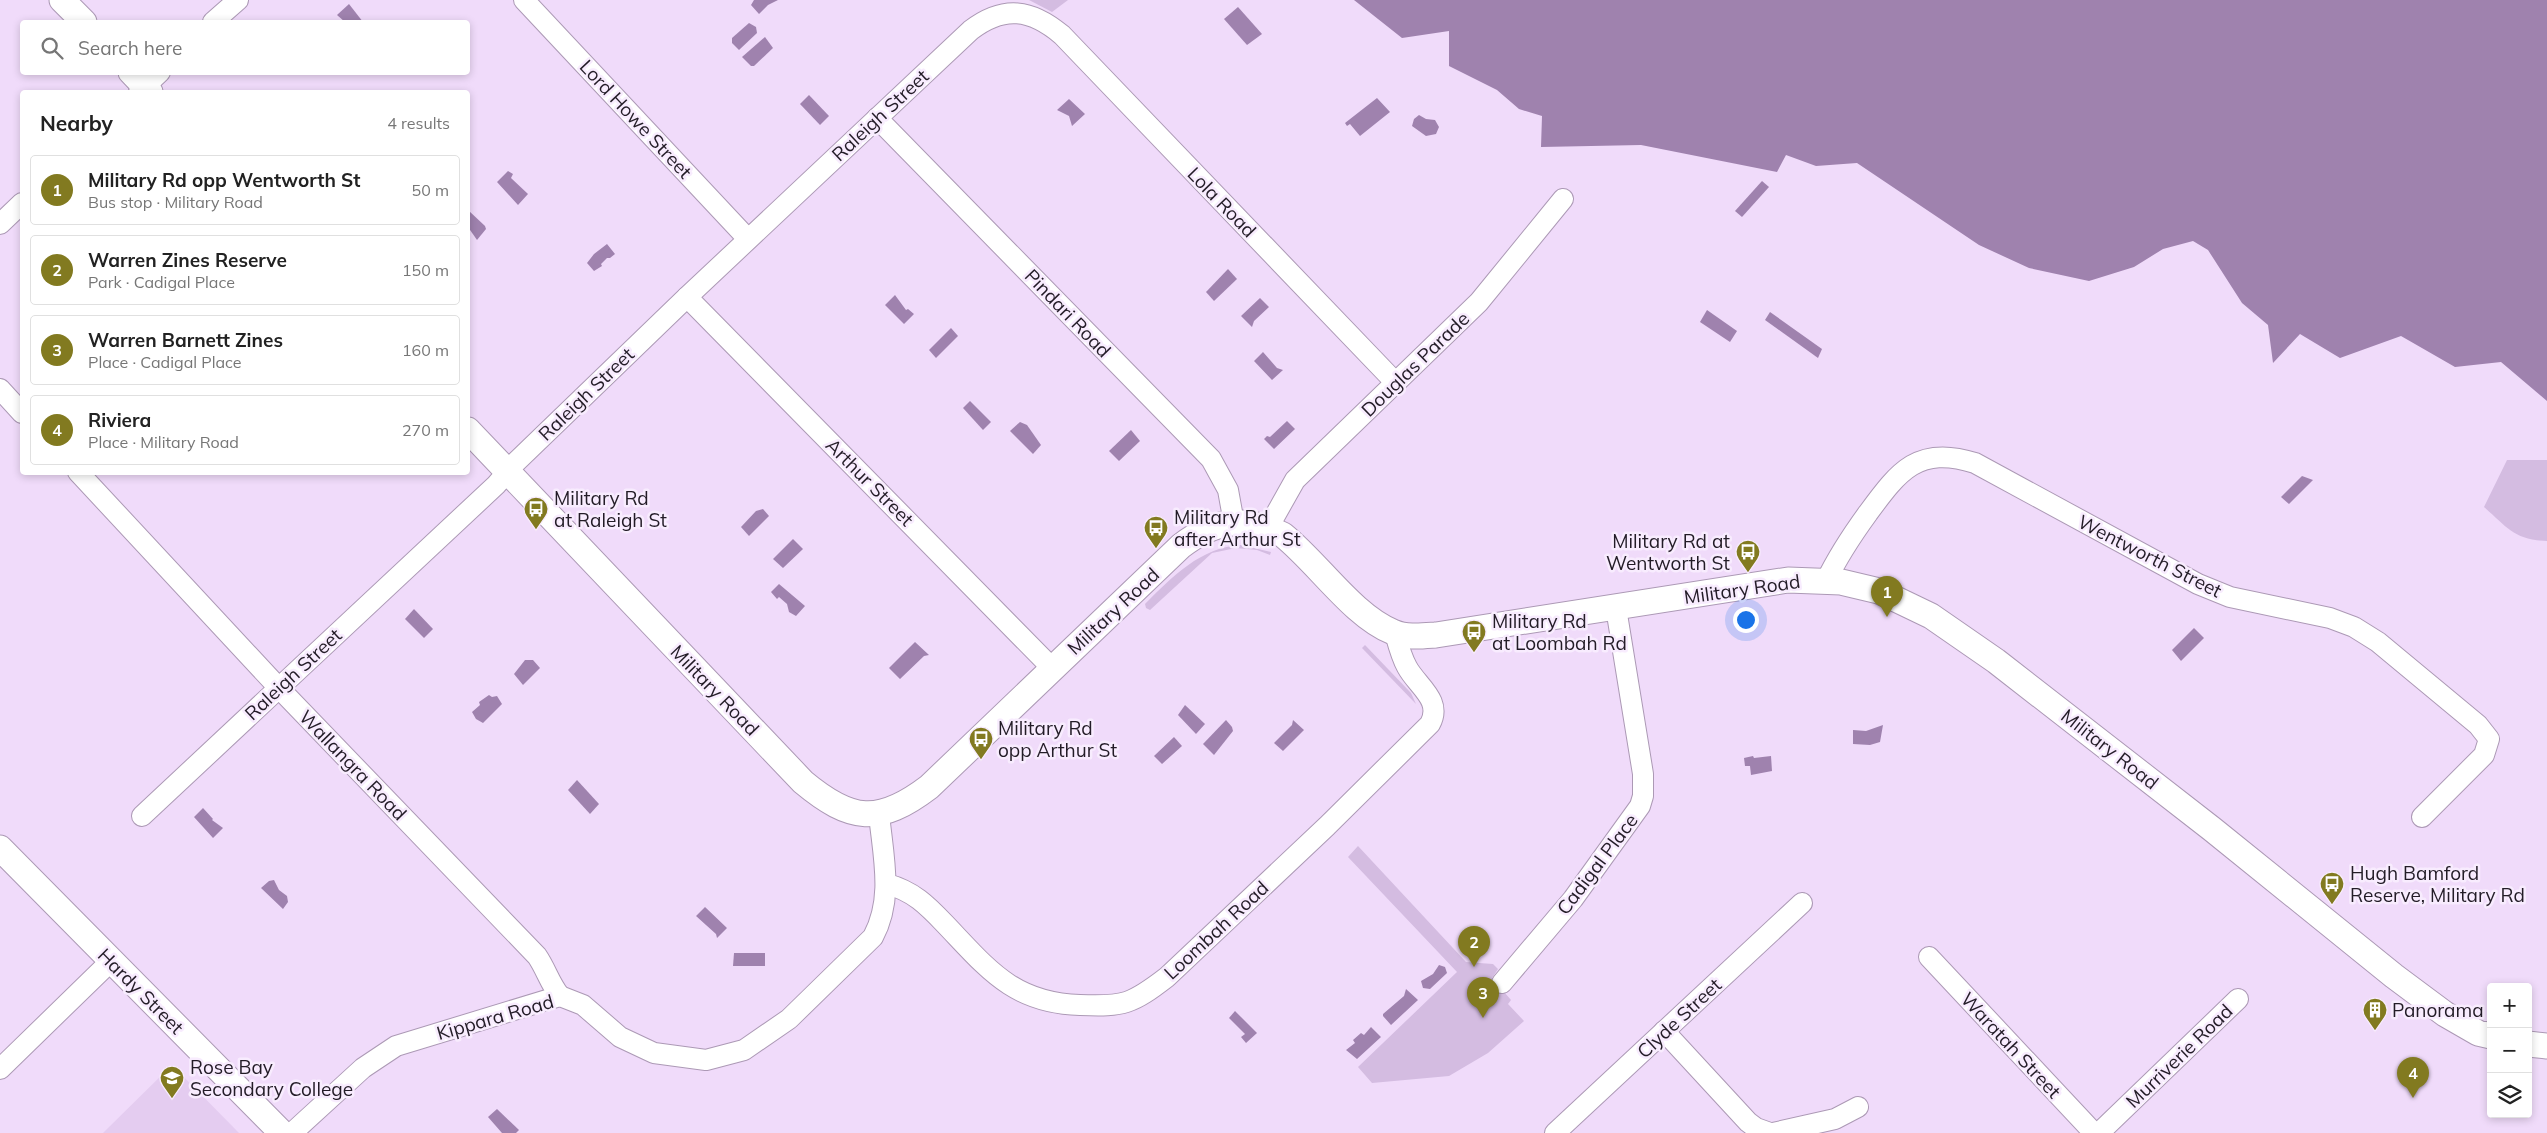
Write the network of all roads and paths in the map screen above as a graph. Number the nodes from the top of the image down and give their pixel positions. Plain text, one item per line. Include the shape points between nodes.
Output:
1 (62, 0) edge
2 (238, 0) edge
3 (524, 0) edge
4 (82, 20) edge
5 (215, 20) edge
6 (1048, 23) joint
7 (877, 118) junction
8 (1563, 199) dead end
9 (20, 204) edge
10 (0, 224) edge
11 (748, 239) junction
12 (687, 296) junction
13 (1395, 382) junction
14 (0, 389) edge
15 (20, 411) edge
16 (470, 432) edge
17 (506, 472) junction
18 (81, 475) edge
19 (1234, 523) junction
20 (1268, 528) junction
21 (1826, 581) junction
22 (1616, 608) junction
23 (1395, 633) junction
24 (1052, 668) junction
25 (278, 687) junction
26 (879, 814) junction
27 (142, 816) dead end
28 (2422, 817) dead end
29 (0, 848) edge
30 (887, 884) junction
31 (1802, 903) dead end
32 (1929, 957) dead end
33 (111, 961) junction
34 (1502, 983) dead end
35 (560, 996) junction
36 (2238, 999) dead end
37 (1664, 1031) junction
38 (2487, 1035) edge
39 (2532, 1044) edge
40 (2547, 1046) edge
41 (0, 1069) edge
42 (1858, 1107) dead end
43 (282, 1133) edge
44 (292, 1133) edge
45 (1555, 1133) edge
46 (1772, 1133) edge
47 (2094, 1133) edge
48 (2099, 1133) edge

1 - 4 street
2 - 5 street
3 - 11 street, Lord Howe Street
6 - 7 street, Raleigh Street via 1036,17 1012,13 985,19
6 - 13 street, Lola Road
7 - 11 street, Raleigh Street
7 - 19 street, Pindari Road via 1206,454 1228,490
8 - 13 street, Douglas Parade via 1479,302
9 - 10 street
11 - 12 street, Raleigh Street
12 - 17 street, Raleigh Street
12 - 24 street, Arthur Street
13 - 20 street, Douglas Parade via 1295,480
14 - 15 street
16 - 17 street, Military Road
17 - 25 street, Raleigh Street via 496,485
17 - 26 street, Military Road via 803,782 825,801 839,807 867,815
18 - 25 street, Wallangra Road
19 - 20 street, Military Road
19 - 24 street, Military Road via 1200,532 1181,546
20 - 23 street, Military Road via 1296,545 1364,614
21 - 22 street, Military Road via 1779,581
21 - 28 street, Wentworth Street via 1840,551 1894,477 1920,461 1939,456 1957,457 1974,463 2205,588 2230,597 2330,618 2354,627 2378,642 2478,725 2489,739 2484,755
21 - 38 street, Military Road via 1879,591 1931,616 2212,829 2402,982 2445,1014
22 - 23 street, Military Road via 1436,635
22 - 34 street, Cadigal Place via 1644,796 1573,899
23 - 30 street, Loombah Road via 1407,667 1432,699 1434,717 1430,724 1167,977 1145,994 1122,1005 1067,1005 1038,999 1010,986 988,969 923,901 902,888
24 - 26 street, Military Road via 929,788 910,801
25 - 27 street, Raleigh Street
25 - 35 street, Wallangra Road via 537,956
26 - 30 street, Kippara Road
29 - 33 street, Hardy Street
30 - 35 street, Kippara Road via 880,923 873,937 789,1019 744,1050 706,1060 654,1053 620,1037 582,1005
31 - 37 street, Clyde Street
32 - 47 street, Waratah Street
33 - 41 street
33 - 43 street, Hardy Street
35 - 44 street, Kippara Road via 396,1046 363,1068
36 - 48 street, Murriverie Road
37 - 45 street, Clyde Street
37 - 46 street via 1748,1122
39 - 40 street
42 - 46 street via 1835,1119

